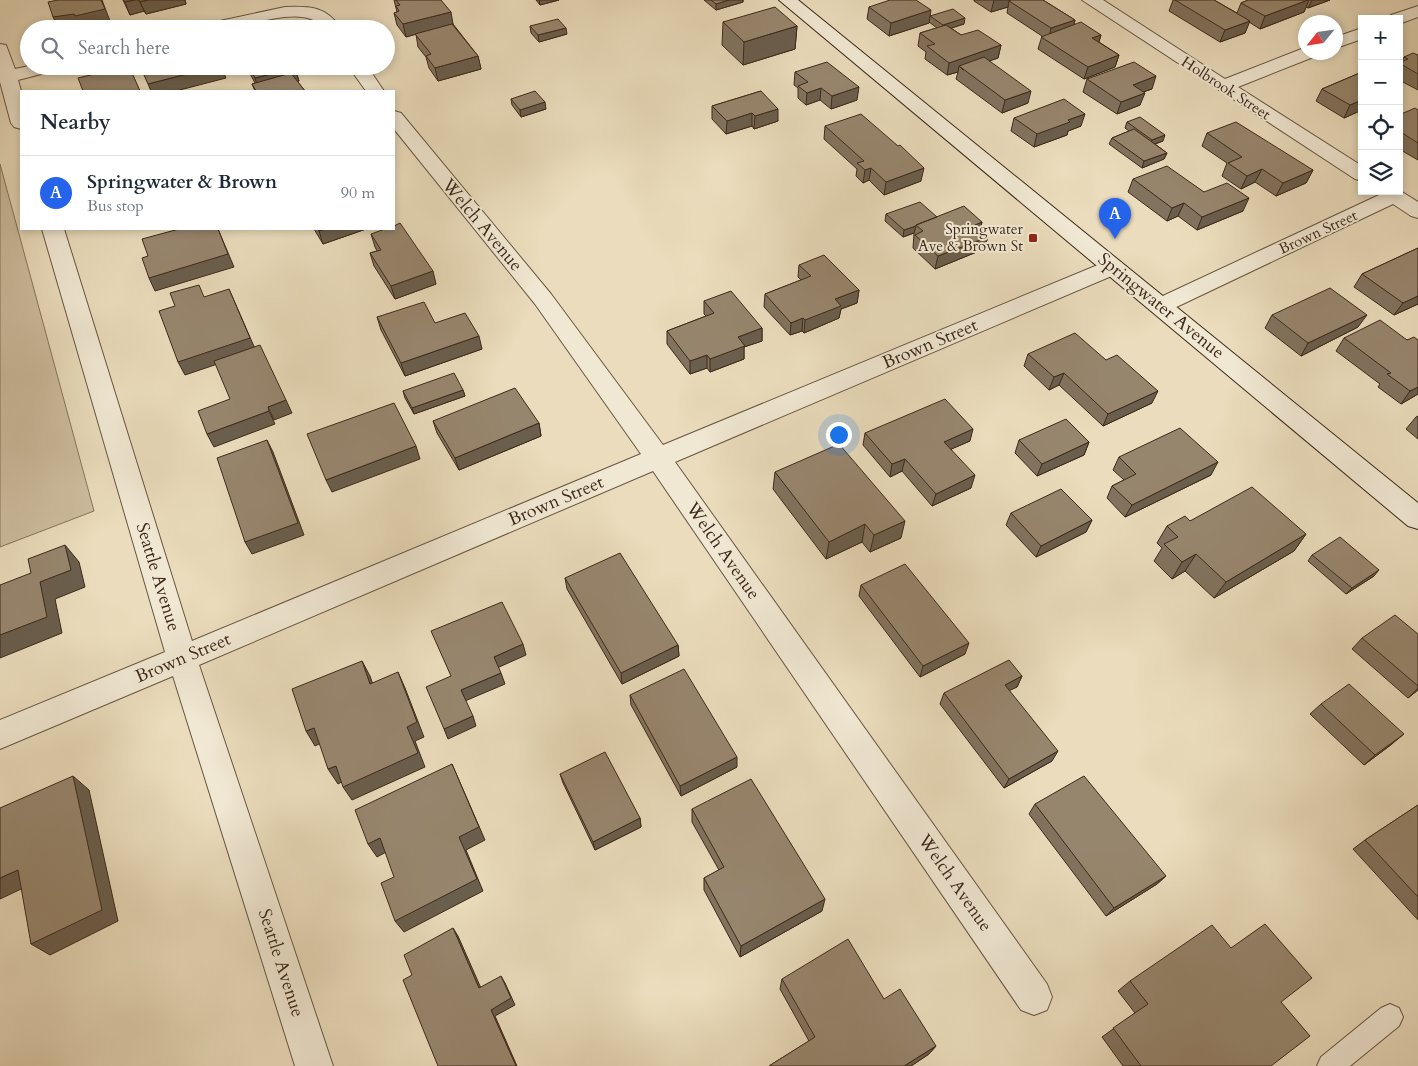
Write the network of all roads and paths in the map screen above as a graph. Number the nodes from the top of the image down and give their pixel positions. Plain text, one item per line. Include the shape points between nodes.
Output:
1 (788, 0) edge
2 (1091, 0) edge
3 (1418, 11) edge
4 (1403, 17) edge
5 (244, 20) edge
6 (326, 20) edge
7 (1358, 34) edge
8 (1343, 40) edge
9 (0, 49) edge
10 (1298, 57) edge
11 (20, 74) edge
12 (363, 75) edge
13 (8, 77) junction
14 (1223, 86) junction
15 (374, 90) edge
16 (395, 118) edge
17 (20, 119) edge
18 (1358, 172) edge
19 (1388, 195) edge
20 (1392, 195) edge
21 (1418, 211) edge
22 (53, 230) edge
23 (1112, 267) junction
24 (1160, 306) junction
25 (658, 458) junction
26 (1418, 518) edge
27 (182, 658) junction
28 (0, 735) edge
29 (1034, 997) dead end
30 (1390, 1018) dead end
31 (314, 1066) edge
32 (1330, 1066) edge

1 - 23 street, Springwater Avenue
2 - 14 street, Holbrook Street
3 - 4 street
5 - 6 street via 289,11 313,13
7 - 8 street
9 - 13 street
10 - 14 street
11 - 13 street
12 - 15 street
13 - 17 street
14 - 18 street, Holbrook Street
16 - 25 street, Welch Avenue via 543,299
19 - 24 street, Brown Street
20 - 21 street
22 - 27 street, Seattle Avenue
23 - 24 street, Springwater Avenue
23 - 25 street, Brown Street
24 - 26 street, Springwater Avenue
25 - 27 street, Brown Street
25 - 29 street, Welch Avenue
27 - 28 street, Brown Street
27 - 31 street, Seattle Avenue
30 - 32 lane

